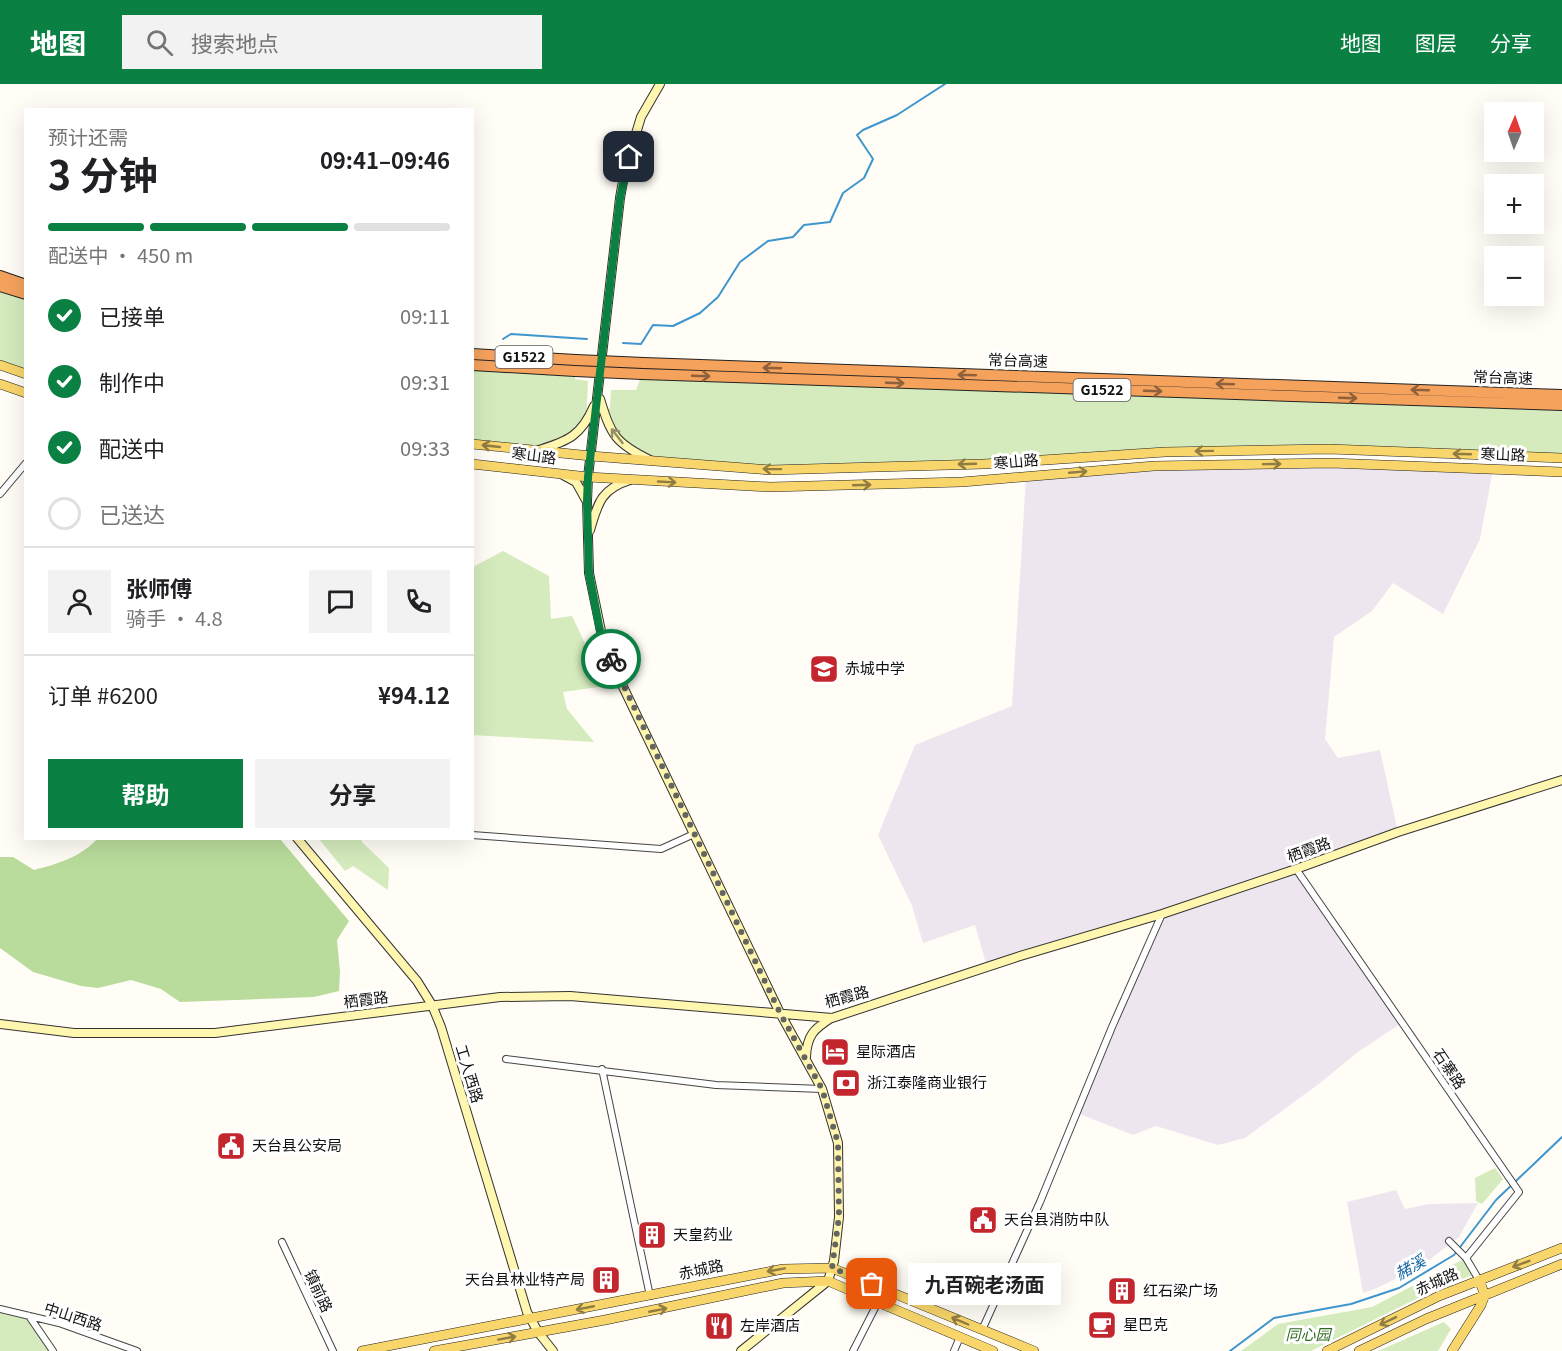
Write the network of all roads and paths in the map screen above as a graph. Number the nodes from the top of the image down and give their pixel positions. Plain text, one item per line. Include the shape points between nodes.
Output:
1 (660, 84) edge
2 (0, 276) edge
3 (24, 284) edge
4 (0, 286) edge
5 (24, 293) edge
6 (474, 354) edge
7 (0, 365) edge
8 (474, 365) edge
9 (576, 366) junction
10 (643, 369) junction
11 (24, 373) edge
12 (0, 384) edge
13 (24, 392) edge
14 (598, 395) junction
15 (1562, 395) edge
16 (1562, 405) edge
17 (474, 444) edge
18 (536, 450) junction
19 (591, 456) junction
20 (1562, 458) edge
21 (653, 462) junction
22 (474, 464) edge
23 (24, 465) edge
24 (1562, 472) edge
25 (563, 475) junction
26 (588, 477) junction
27 (631, 480) junction
28 (0, 494) edge
29 (587, 501) junction
30 (588, 539) junction
31 (1561, 781) edge
32 (694, 834) junction
33 (474, 835) edge
34 (299, 840) edge
35 (1296, 869) junction
36 (1162, 914) junction
37 (432, 1005) junction
38 (780, 1013) junction
39 (832, 1018) junction
40 (0, 1024) edge
41 (806, 1057) junction
42 (506, 1059) dead end
43 (602, 1069) junction
44 (822, 1089) junction
45 (1449, 1241) dead end
46 (282, 1242) dead end
47 (1562, 1248) edge
48 (1466, 1258) junction
49 (1562, 1264) edge
50 (832, 1268) junction
51 (1479, 1280) junction
52 (828, 1281) junction
53 (698, 1286) junction
54 (1485, 1295) junction
55 (650, 1296) junction
56 (701, 1301) junction
57 (878, 1302) junction
58 (0, 1309) edge
59 (29, 1316) junction
60 (530, 1318) junction
61 (982, 1330) junction
62 (538, 1332) junction
63 (960, 1337) junction
64 (53, 1351) edge
65 (137, 1351) edge
66 (333, 1351) edge
67 (362, 1351) edge
68 (435, 1351) edge
69 (553, 1351) edge
70 (741, 1351) edge
71 (853, 1351) edge
72 (954, 1351) edge
73 (993, 1351) edge
74 (1032, 1351) edge
75 (1327, 1351) edge
76 (1359, 1351) edge
77 (1452, 1351) edge

1 - 14 main road via 641,117 625,170
2 - 3 highway
4 - 5 highway
6 - 9 highway, 常台高速 / G1522
7 - 11 main road
8 - 9 highway, 常台高速 / G1522
9 - 10 highway, 常台高速 / G1522, bridge
15 -> 10 highway, 常台高速 / G1522
10 -> 16 highway, 常台高速 / G1522
12 - 13 main road
14 - 18 main road via 586,423 565,442
14 - 19 main road
21 -> 14 main road via 614,436
18 -> 17 main road, 寒山路
18 - 19 main road, 寒山路
19 - 21 main road, 寒山路
19 - 26 main road
20 -> 21 main road, 寒山路 via 1329,449 1165,452 984,464 782,470
22 - 25 main road, 寒山路
23 - 28 street
27 -> 24 main road, 寒山路 via 770,487 962,482 1154,466 1331,463
25 - 26 main road, 寒山路
25 - 29 main road via 576,482
26 - 27 main road, 寒山路
26 - 29 main road
27 - 30 main road via 606,492
29 - 30 main road
30 - 32 main road via 589,573 600,631
31 - 35 main road, 栖霞路
32 - 33 street via 661,849
32 - 38 main road
34 - 37 main road, 工人西路 via 417,981
35 - 36 main road, 栖霞路
35 - 48 street, 石寨路 via 1519,1192
36 - 39 main road, 栖霞路
36 - 61 street
37 - 38 main road, 栖霞路 via 500,997 570,996
37 - 40 main road, 栖霞路 via 216,1033 74,1033
37 - 60 main road, 工人西路
38 - 39 main road, 栖霞路
38 - 41 main road
39 - 41 main road via 817,1027 807,1042
41 - 44 main road
42 - 43 street
43 - 44 street via 716,1084
43 - 55 street
44 - 50 main road via 838,1143 839,1217
45 - 48 street
46 - 66 street, 镇前路
47 -> 51 main road, 赤城路
48 - 51 street
49 - 54 main road, 赤城路
50 - 52 main road
50 -> 53 main road, 赤城路 via 783,1269
61 -> 50 main road, 赤城路
51 - 54 main road
51 -> 75 main road, 赤城路
52 - 56 main road, 赤城路 via 783,1283
52 - 57 main road, 赤城路
52 - 70 main road
53 - 55 main road, 赤城路
53 - 56 main road
54 - 76 main road, 赤城路
54 - 77 main road
55 -> 60 main road, 赤城路
62 -> 56 main road, 赤城路
57 - 63 main road, 赤城路
57 - 71 street
58 - 59 street, 中山西路
59 - 64 street
59 - 65 street, 中山西路
60 - 62 main road, 工人西路
60 - 67 main road, 赤城路
61 - 74 main road, 赤城路
68 -> 62 main road, 赤城路
62 - 69 main road, 工人西路
63 - 72 street
63 - 73 main road, 赤城路

